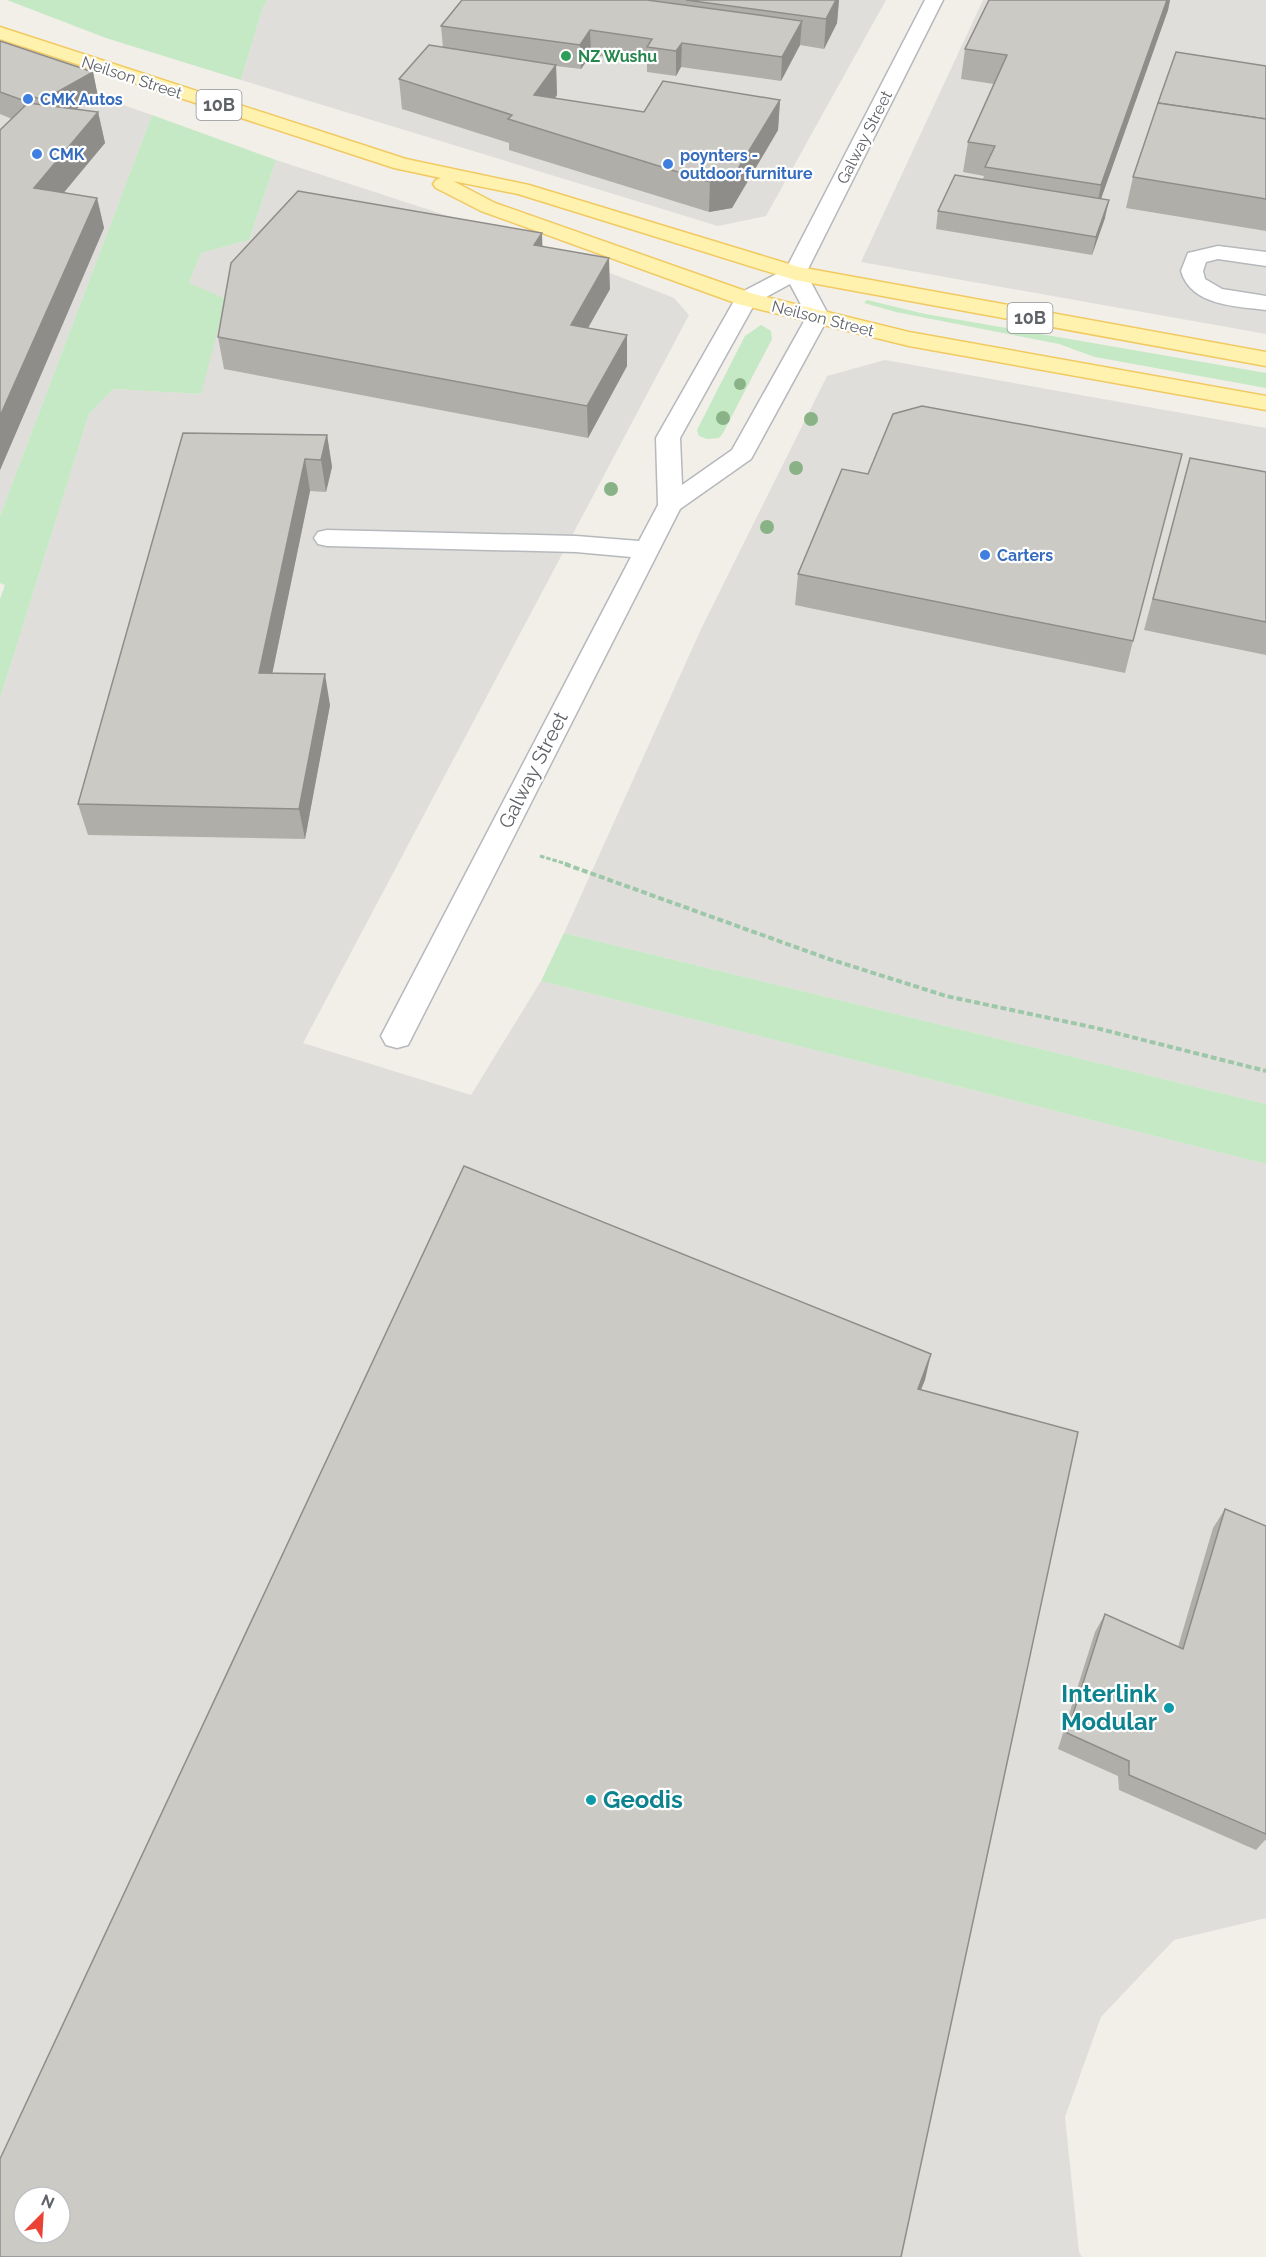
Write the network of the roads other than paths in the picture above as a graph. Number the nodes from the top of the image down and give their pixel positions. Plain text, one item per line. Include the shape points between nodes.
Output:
1 (934, 0) edge
2 (0, 33) edge
3 (401, 164) junction
4 (1266, 260) edge
5 (795, 273) junction
6 (746, 299) junction
7 (1266, 303) edge
8 (818, 316) junction
9 (1266, 359) edge
10 (1266, 403) edge
11 (670, 505) junction
12 (327, 538) dead end
13 (647, 550) junction
14 (397, 1036) dead end

1 - 5 street, Galway Street
2 - 3 main road, Neilson Street / 10B
3 - 5 main road, Neilson Street / 10B via 522,189
3 - 6 main road, Neilson Street / 10B via 488,207
4 - 7 street via 1218,252 1196,258 1191,268 1192,278 1201,288
5 - 6 street
5 - 8 street
5 - 9 main road, Neilson Street / 10B
6 - 8 main road, Neilson Street / 10B
6 - 11 street, Galway Street via 668,438
8 - 10 main road, Neilson Street / 10B via 909,339
8 - 11 street, Galway Street via 742,454
11 - 13 street, Galway Street
12 - 13 street via 576,544
13 - 14 street, Galway Street

